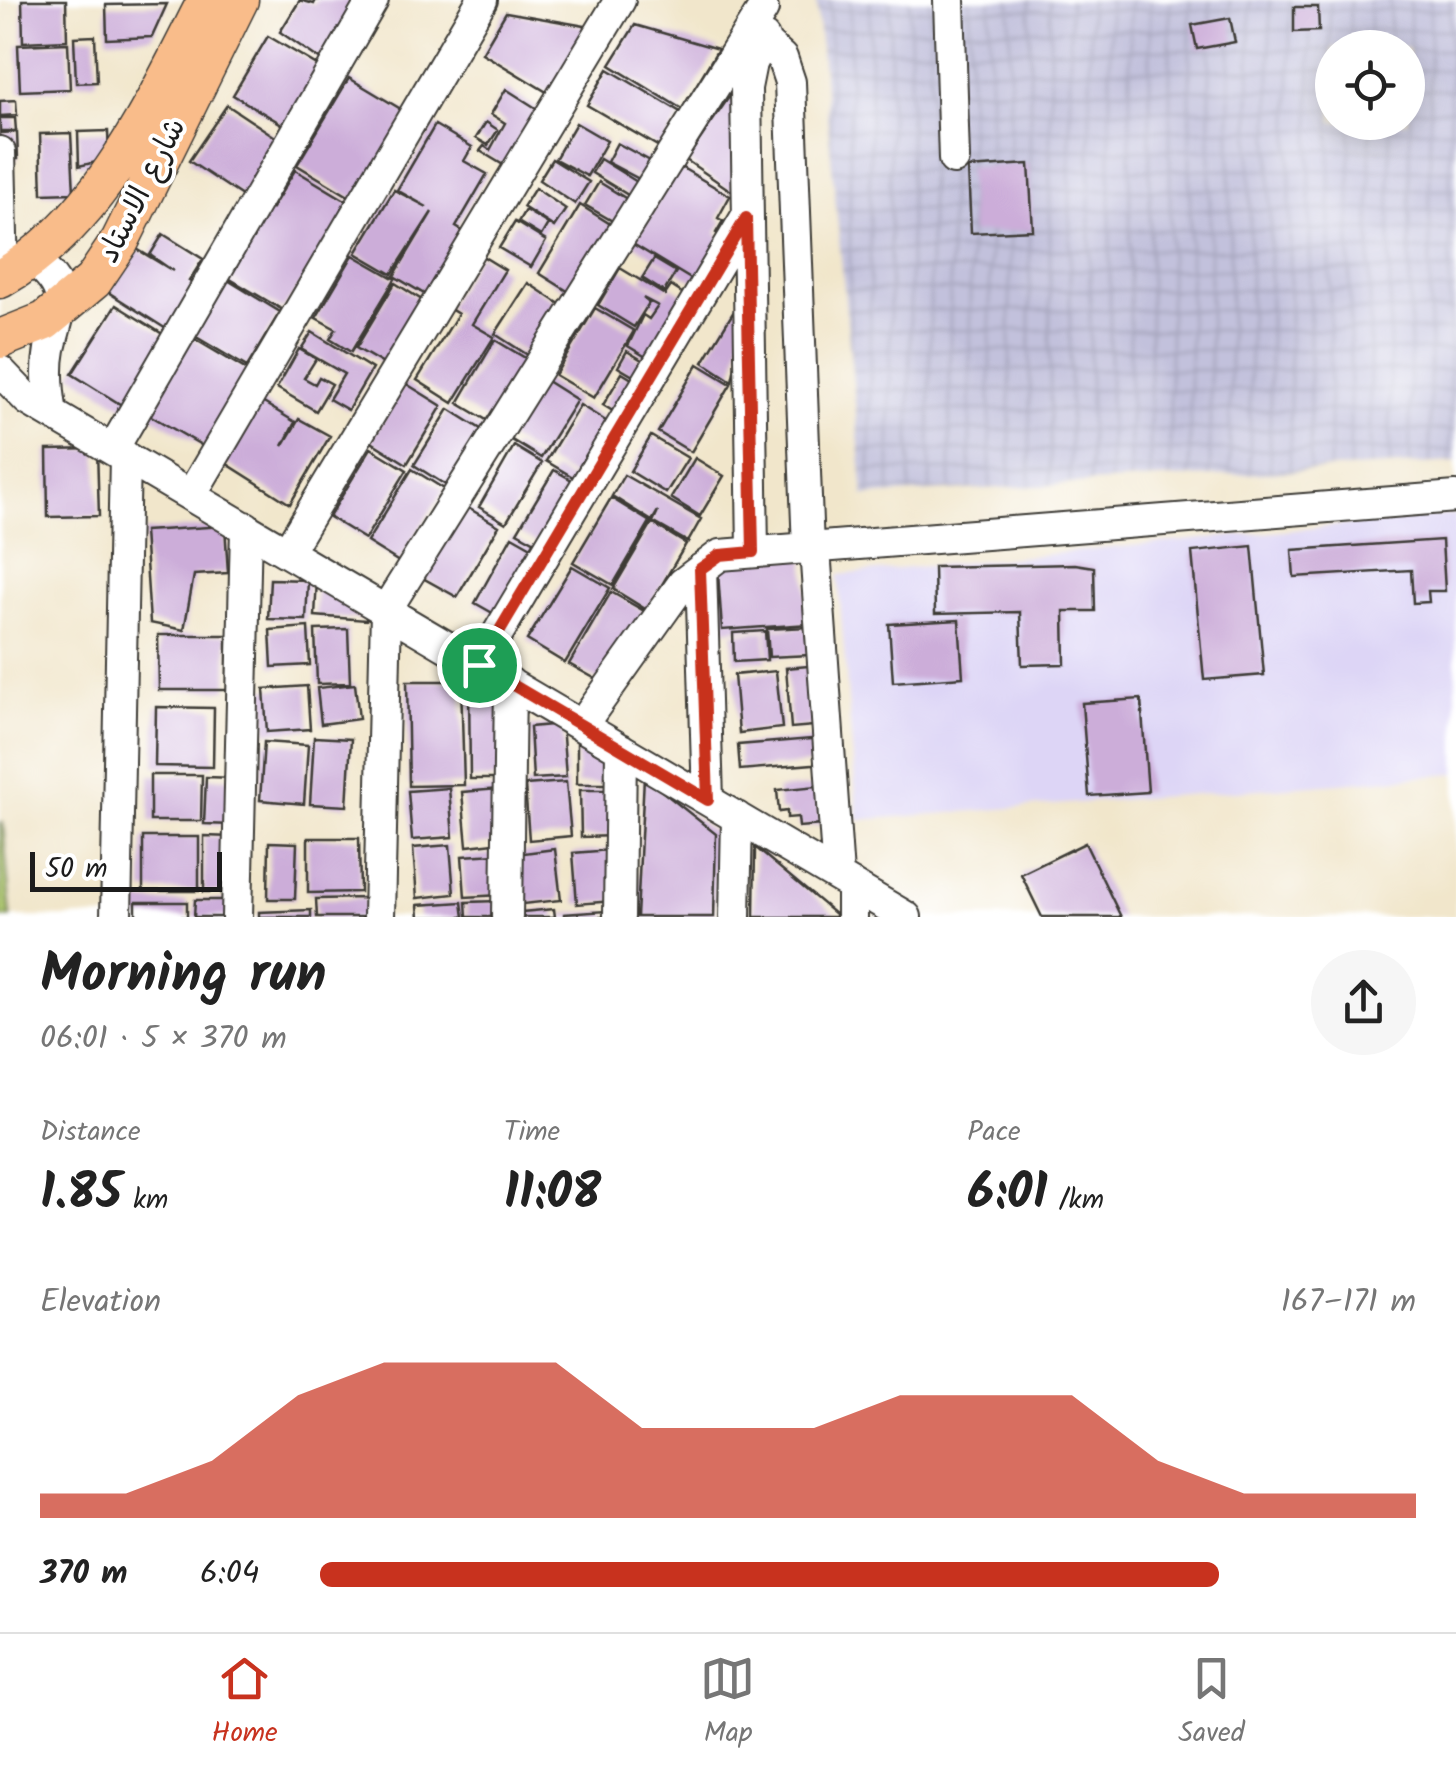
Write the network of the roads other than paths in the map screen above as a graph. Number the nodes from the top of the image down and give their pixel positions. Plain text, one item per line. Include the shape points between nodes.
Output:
1 (207, 0) edge
2 (239, 0) edge
3 (373, 0) edge
4 (482, 0) edge
5 (620, 0) edge
6 (949, 0) edge
7 (763, 5) edge
8 (764, 42) junction
9 (0, 152) edge
10 (954, 159) dead end
11 (2, 192) edge
12 (746, 218) junction
13 (12, 271) edge
14 (64, 308) junction
15 (0, 339) edge
16 (0, 371) edge
17 (52, 412) junction
18 (119, 452) junction
19 (191, 495) junction
20 (1456, 497) edge
21 (246, 528) junction
22 (812, 549) junction
23 (287, 552) junction
24 (753, 552) junction
25 (700, 569) junction
26 (386, 610) junction
27 (479, 665) junction
28 (510, 683) junction
29 (582, 725) junction
30 (621, 749) junction
31 (708, 800) junction
32 (737, 817) junction
33 (845, 880) junction
34 (116, 917) edge
35 (237, 917) edge
36 (379, 917) edge
37 (507, 917) edge
38 (618, 917) edge
39 (735, 917) edge
40 (852, 917) edge
41 (906, 917) edge

1 - 13 main road, شارع الاستاد via 104,178 67,227
2 - 14 main road, شارع الاستاد via 120,241
3 - 18 street
4 - 19 street
5 - 23 street
6 - 10 street
7 - 8 street
7 - 26 street
8 - 12 street via 747,75
8 - 22 street via 782,58 790,82
9 - 11 street
11 - 13 street
12 - 24 street
12 - 27 street
13 - 14 street via 54,280
14 - 15 main road, شارع الاستاد
14 - 17 street via 47,370
16 - 17 street via 28,400
17 - 18 street
18 - 19 street
18 - 34 street
19 - 21 street
20 - 22 street
21 - 23 street
21 - 35 street
22 - 24 street
22 - 33 street
23 - 26 street
24 - 25 street via 720,555
25 - 29 street
25 - 31 street
26 - 27 street
26 - 36 street
27 - 28 street
28 - 29 street
28 - 37 street
29 - 30 street
30 - 31 street
30 - 38 street
31 - 32 street
32 - 33 street
32 - 39 street
33 - 40 street
33 - 41 street

